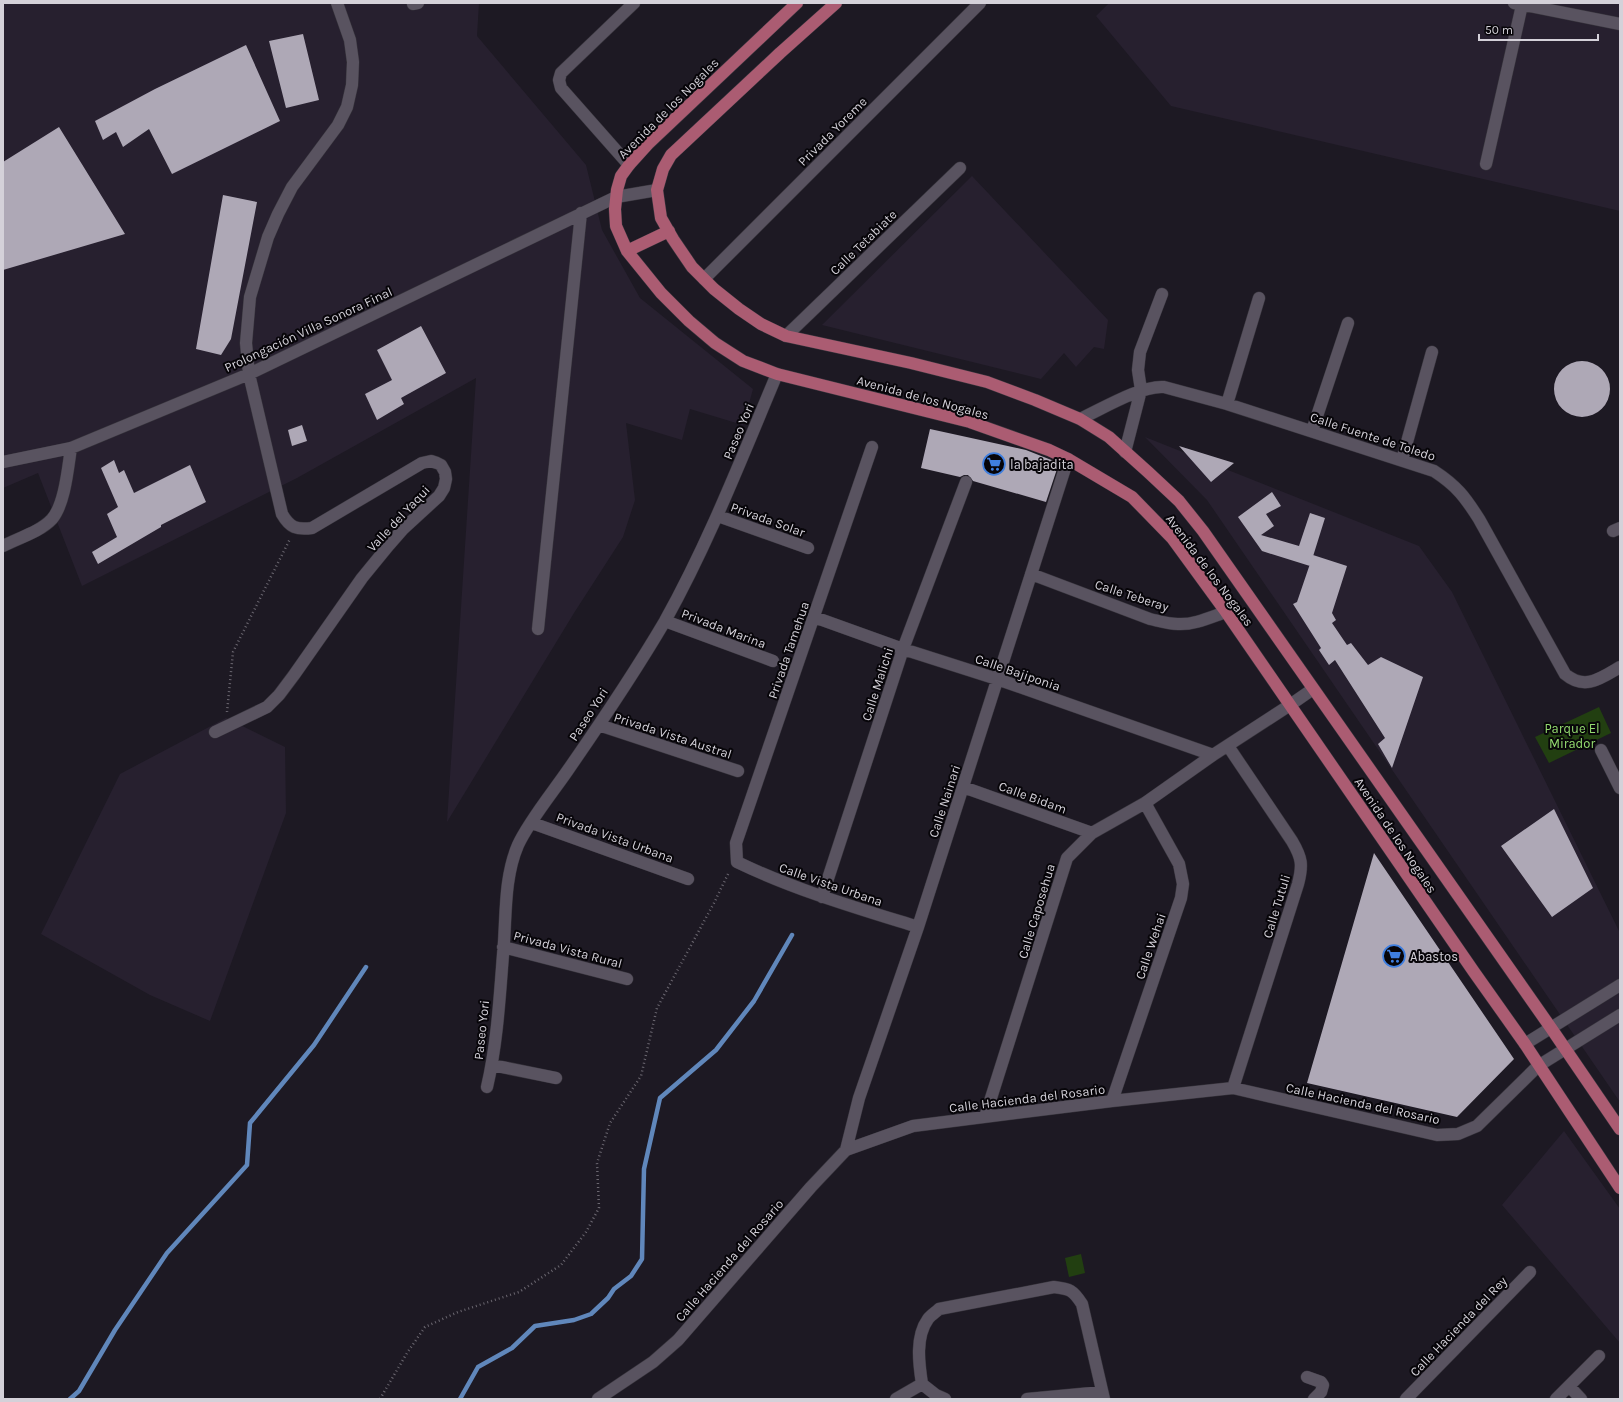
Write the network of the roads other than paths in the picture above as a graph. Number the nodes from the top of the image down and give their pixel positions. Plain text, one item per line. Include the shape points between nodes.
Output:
1 (337, 3) edge
2 (634, 3) edge
3 (797, 3) edge
4 (836, 3) edge
5 (980, 3) edge
6 (1518, 4) edge
7 (1620, 24) edge
8 (1486, 164) dead end
9 (629, 165) junction
10 (960, 168) dead end
11 (657, 190) junction
12 (616, 197) junction
13 (582, 213) junction
14 (669, 231) junction
15 (627, 251) junction
16 (704, 279) junction
17 (1162, 294) dead end
18 (1259, 298) dead end
19 (1348, 323) dead end
20 (786, 336) junction
21 (1432, 352) dead end
22 (249, 374) junction
23 (777, 374) junction
24 (1141, 390) junction
25 (1227, 404) junction
26 (1080, 420) junction
27 (1312, 431) junction
28 (872, 447) dead end
29 (71, 448) junction
30 (1125, 452) junction
31 (1068, 459) junction
32 (1402, 460) junction
33 (3, 462) edge
34 (966, 482) dead end
35 (718, 516) junction
36 (3, 546) edge
37 (808, 548) dead end
38 (1031, 574) junction
39 (1226, 612) junction
40 (814, 617) junction
41 (665, 621) junction
42 (538, 629) dead end
43 (903, 649) junction
44 (773, 662) dead end
45 (1620, 667) edge
46 (997, 678) junction
47 (1313, 689) junction
48 (1290, 705) junction
49 (599, 725) junction
50 (215, 732) dead end
51 (1228, 746) junction
52 (1602, 750) dead end
53 (1212, 755) junction
54 (738, 771) dead end
55 (963, 787) junction
56 (1620, 788) edge
57 (1144, 803) junction
58 (532, 823) junction
59 (1092, 833) junction
60 (737, 862) joint
61 (688, 879) dead end
62 (822, 897) junction
63 (918, 927) junction
64 (503, 947) junction
65 (627, 979) dead end
66 (1620, 985) edge
67 (1620, 1015) edge
68 (1551, 1028) junction
69 (1525, 1044) junction
70 (1565, 1049) junction
71 (492, 1064) junction
72 (1538, 1066) junction
73 (556, 1078) dead end
74 (487, 1087) dead end
75 (1233, 1088) junction
76 (1112, 1101) junction
77 (985, 1117) junction
78 (1620, 1129) edge
79 (846, 1150) junction
80 (1620, 1188) edge
81 (1530, 1272) dead end
82 (1599, 1356) dead end
83 (1306, 1377) dead end
84 (922, 1384) junction
85 (1568, 1386) junction
86 (1103, 1395) edge
87 (598, 1399) edge
88 (896, 1399) edge
89 (945, 1399) edge
90 (1027, 1399) edge
91 (1314, 1399) edge
92 (1406, 1399) edge
93 (1556, 1399) edge
94 (1581, 1399) edge

1 - 22 street via 350,40 353,62 352,85 347,107 338,125 292,187 268,237 250,297 246,343
2 - 9 street via 561,73 559,80 561,88
3 - 9 main road, Avenida de los Nogales via 670,122
4 - 11 main road, Avenida de los Nogales via 683,143 663,169
5 - 16 street, Privada Yoreme
6 - 7 street
6 - 8 street
9 - 12 main road, Avenida de los Nogales via 621,176
10 - 20 street, Calle Tetabiate
11 - 12 street, Prolongación Villa Sonora Final
11 - 14 main road, Avenida de los Nogales via 661,218
12 - 13 street, Prolongación Villa Sonora Final
12 - 15 main road, Avenida de los Nogales via 616,226
13 - 22 street, Prolongación Villa Sonora Final
13 - 42 street
14 - 15 main road
14 - 16 main road, Avenida de los Nogales via 692,267
15 - 23 main road, Avenida de los Nogales via 661,293 715,343 743,361
16 - 20 main road, Avenida de los Nogales via 739,309 761,324
17 - 24 street via 1140,352 1138,370
18 - 25 street
19 - 27 street
20 - 26 main road, Avenida de los Nogales via 987,382
21 - 32 street
22 - 29 street, Prolongación Villa Sonora Final
22 - 50 street, Valle del Yaqui via 282,514 287,523 295,528 312,528 422,463 431,461 441,465 446,479 439,496 404,529 362,578 279,695 267,707
23 - 31 main road, Avenida de los Nogales via 970,422
23 - 35 street, Paseo Yori
24 - 25 street, Calle Fuente de Toledo via 1158,386
24 - 26 street, Calle Fuente de Toledo
24 - 30 street
25 - 27 street, Calle Fuente de Toledo
26 - 30 main road, Avenida de los Nogales via 1109,438
27 - 32 street, Calle Fuente de Toledo
28 - 40 street, Privada Tamehua
29 - 33 street, Prolongación Villa Sonora Final
29 - 36 street via 66,482 52,519
30 - 47 main road, Avenida de los Nogales via 1179,501 1203,531
31 - 38 street, Calle Nainari
31 - 39 main road, Avenida de los Nogales via 1132,497 1172,538
32 - 45 street, Calle Fuente de Toledo via 1434,471 1452,483 1466,499 1566,674 1572,680 1582,683 1597,680
34 - 43 street, Calle Malichi
35 - 37 street, Privada Solar
35 - 41 street, Paseo Yori
38 - 39 street, Calle Teberay via 1163,622 1195,622
38 - 46 street, Calle Nainari
39 - 48 main road, Avenida de los Nogales
40 - 43 street, Calle Bajiponia
40 - 60 street, Privada Tamehua via 736,843
41 - 44 street, Privada Marina
41 - 49 street, Paseo Yori
43 - 46 street, Calle Bajiponia
43 - 62 street, Calle Malichi
46 - 53 street, Calle Bajiponia
46 - 55 street, Calle Nainari
47 - 48 street, Calle Caposehua
47 - 68 main road, Avenida de los Nogales
48 - 51 street, Calle Caposehua
48 - 69 main road, Avenida de los Nogales
49 - 54 street, Privada Vista Austral
49 - 58 street, Paseo Yori
51 - 53 street, Calle Caposehua
51 - 75 street, Calle Tutuli via 1292,841 1300,854 1302,864 1298,884
52 - 56 street
53 - 57 street, Calle Caposehua
55 - 59 street, Calle Bidam
55 - 63 street, Calle Nainari
57 - 59 street, Calle Caposehua
57 - 76 street, Calle Wehai via 1179,864 1183,884 1181,898
58 - 61 street, Privada Vista Urbana
58 - 64 street, Paseo Yori via 519,845 511,868
59 - 77 street, Calle Caposehua via 1067,858
60 - 62 street, Calle Vista Urbana via 767,877
62 - 63 street, Calle Vista Urbana
63 - 79 street, Calle Nainari via 859,1098
64 - 65 street, Privada Vista Rural
64 - 71 street, Paseo Yori
66 - 68 street
67 - 70 street, Calle Hacienda del Rosario
68 - 69 street
68 - 70 main road, Avenida de los Nogales
69 - 72 main road, Avenida de los Nogales
70 - 72 street, Calle Hacienda del Rosario
70 - 78 main road, Avenida de los Nogales
71 - 73 street
71 - 74 street, Paseo Yori
72 - 75 street, Calle Hacienda del Rosario via 1477,1126 1458,1134 1438,1135
72 - 80 main road, Avenida de los Nogales
75 - 76 street, Calle Hacienda del Rosario
76 - 77 street, Calle Hacienda del Rosario
77 - 79 street, Calle Hacienda del Rosario via 913,1126
79 - 87 street, Calle Hacienda del Rosario via 678,1340 653,1362
81 - 92 street, Calle Hacienda del Rey
82 - 85 street
83 - 91 street via 1323,1385 1321,1392
84 - 86 street via 919,1345 921,1332 928,1319 940,1309 1054,1288 1067,1289 1075,1293 1082,1304
84 - 88 street
84 - 89 street
85 - 93 street
85 - 94 street
86 - 90 street

